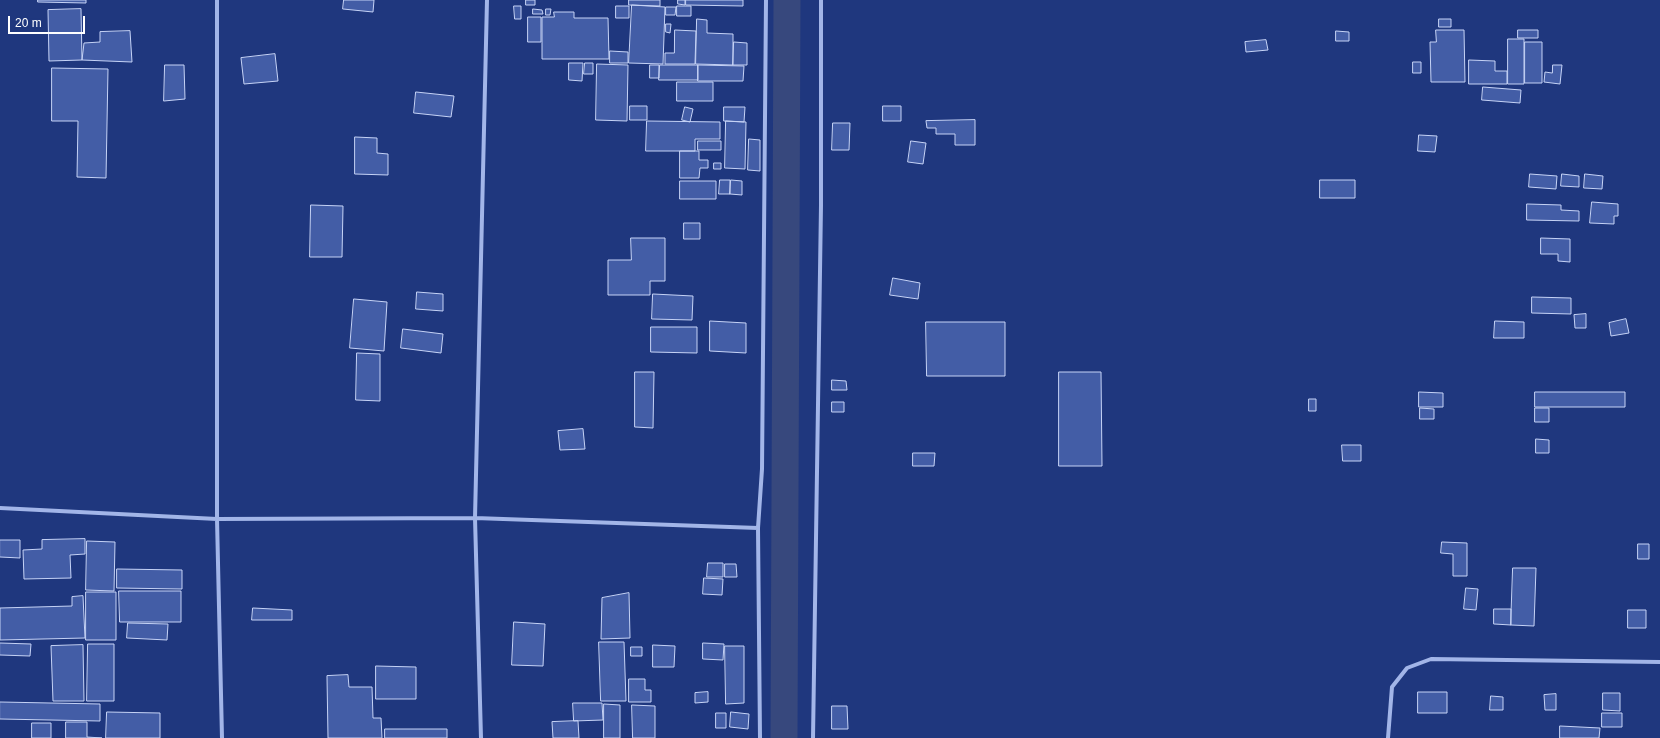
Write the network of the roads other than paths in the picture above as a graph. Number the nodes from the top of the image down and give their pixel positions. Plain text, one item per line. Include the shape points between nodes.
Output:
1 (217, 0) edge
2 (487, 0) edge
3 (766, 0) edge
4 (821, 0) edge
5 (0, 508) edge
6 (475, 518) junction
7 (217, 520) junction
8 (758, 528) junction
9 (1660, 662) edge
10 (222, 738) edge
11 (481, 738) edge
12 (760, 738) edge
13 (813, 738) edge
14 (1388, 738) edge

1 - 7 street
2 - 6 street
3 - 8 street via 762,469
4 - 13 street via 821,205
5 - 7 street
6 - 7 street
6 - 8 street
6 - 11 street
7 - 10 street
8 - 12 street
9 - 14 street via 1430,658 1407,668 1392,687

